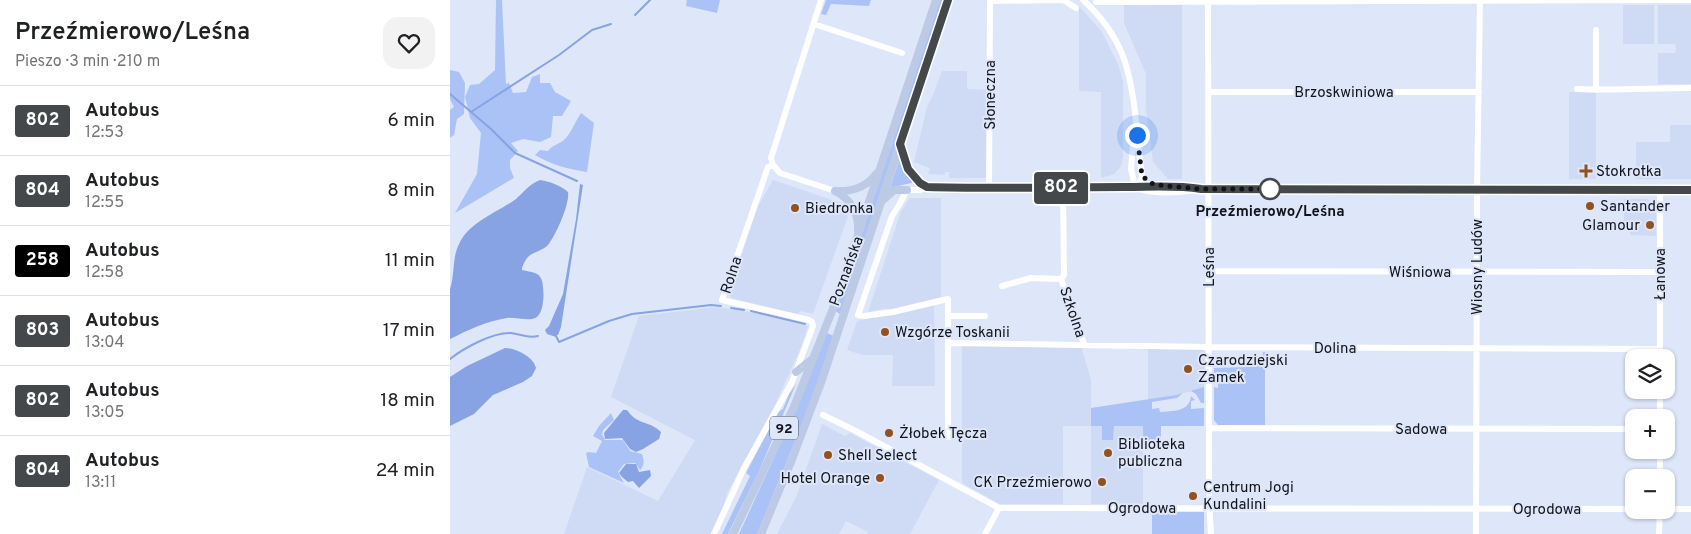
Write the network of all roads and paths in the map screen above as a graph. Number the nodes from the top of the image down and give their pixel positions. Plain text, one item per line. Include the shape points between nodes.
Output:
1 (822, 0) edge
2 (936, 0) edge
3 (948, 0) edge
4 (1083, 0) edge
5 (1480, 0) edge
6 (1691, 0) edge
7 (990, 1) edge
8 (1208, 1) edge
9 (1096, 2) dead end
10 (1076, 8) dead end
11 (814, 24) junction
12 (1596, 30) dead end
13 (902, 53) dead end
14 (1691, 88) edge
15 (1577, 89) dead end
16 (1596, 90) junction
17 (1209, 92) junction
18 (1479, 92) junction
19 (1136, 121) junction
20 (900, 144) junction
21 (885, 157) junction
22 (773, 165) junction
23 (1131, 169) junction
24 (1142, 176) junction
25 (924, 185) junction
26 (1167, 186) junction
27 (1114, 187) junction
28 (1134, 187) junction
29 (1064, 188) junction
30 (989, 189) junction
31 (1201, 189) junction
32 (1210, 189) junction
33 (907, 190) junction
34 (1477, 190) junction
35 (1660, 190) junction
36 (1691, 190) edge
37 (835, 191) junction
38 (881, 202) junction
39 (856, 242) junction
40 (1209, 271) junction
41 (1477, 272) junction
42 (1660, 272) junction
43 (1061, 279) junction
44 (1002, 286) dead end
45 (948, 316) junction
46 (985, 316) dead end
47 (948, 344) junction
48 (1084, 344) junction
49 (1209, 347) junction
50 (1476, 348) junction
51 (1660, 349) joint
52 (816, 352) junction
53 (796, 372) junction
54 (823, 415) dead end
55 (1209, 428) junction
56 (1476, 429) junction
57 (1625, 429) edge
58 (948, 437) dead end
59 (999, 508) junction
60 (1210, 508) junction
61 (1476, 509) junction
62 (1625, 509) edge
63 (1675, 509) edge
64 (1691, 509) edge
65 (1660, 519) edge
66 (714, 534) edge
67 (733, 534) edge
68 (761, 534) edge
69 (985, 534) edge
70 (1211, 534) edge
71 (1476, 534) edge
72 (1660, 534) edge

1 - 11 street, Rolna
2 - 21 main road, Poznańska / 92
3 - 20 main road, Poznańska / 92
4 - 19 street via 1105,24 1121,52 1131,82
5 - 6 street
5 - 8 street
5 - 18 street, Wiosny Ludów
7 - 10 street via 1063,0
7 - 30 street, Słoneczna
8 - 9 street
8 - 17 street, Leśna
11 - 13 street
11 - 22 street, Rolna via 771,154
12 - 16 street
14 - 16 street
15 - 16 street
17 - 18 street, Brzoskwiniowa
17 - 32 street, Leśna
18 - 34 street, Wiosny Ludów
19 - 23 street
19 - 24 street
20 - 25 main road via 908,169
20 - 38 main road, Poznańska / 92
21 - 37 main road via 876,175 865,185 851,191
21 - 39 main road, Poznańska / 92
22 - 37 street via 780,173
22 - 53 street, Rolna via 768,167 760,187 722,300 812,322
23 - 27 street via 1127,180
23 - 28 street
24 - 26 street via 1153,184
24 - 28 street via 1140,184
25 - 30 street
25 - 33 street via 920,190
26 - 28 street
26 - 31 street
27 - 28 street
27 - 29 street
28 - 31 street via 1148,192
29 - 30 street
29 - 43 street via 1064,275
31 - 32 street
32 - 34 street
32 - 40 street, Leśna
33 - 38 main road via 893,191
33 - 45 street, Poznańska via 892,216 858,315 893,312 948,298
34 - 35 street
34 - 41 street, Wiosny Ludów
35 - 36 street
35 - 42 street, Łanowa
37 - 39 main road via 847,200 856,214
38 - 68 main road, Poznańska / 92 via 818,389
39 - 52 main road, Poznańska / 92
40 - 41 street, Wiśniowa
40 - 49 street, Leśna
41 - 42 street, Wiśniowa
41 - 50 street, Wiosny Ludów
42 - 51 street, Łanowa
43 - 44 street via 1031,278
43 - 48 street, Szkolna
45 - 46 street
45 - 47 street
47 - 48 street, Dolina
47 - 58 street
48 - 49 street, Dolina
49 - 50 street, Dolina
49 - 55 street, Leśna
50 - 51 street, Dolina
50 - 56 street, Wiosny Ludów
52 - 53 main road
52 - 67 main road, Poznańska / 92 via 793,409
53 - 66 street via 744,468
54 - 59 street, Ogrodowa
55 - 56 street, Sadowa
55 - 60 street, Leśna
56 - 57 street, Sadowa
56 - 61 street, Wiosny Ludów
59 - 60 street, Ogrodowa
59 - 69 street
60 - 61 street, Ogrodowa
60 - 70 street, Leśna
61 - 62 street, Ogrodowa
61 - 71 street, Wiosny Ludów
63 - 64 street
65 - 72 street

